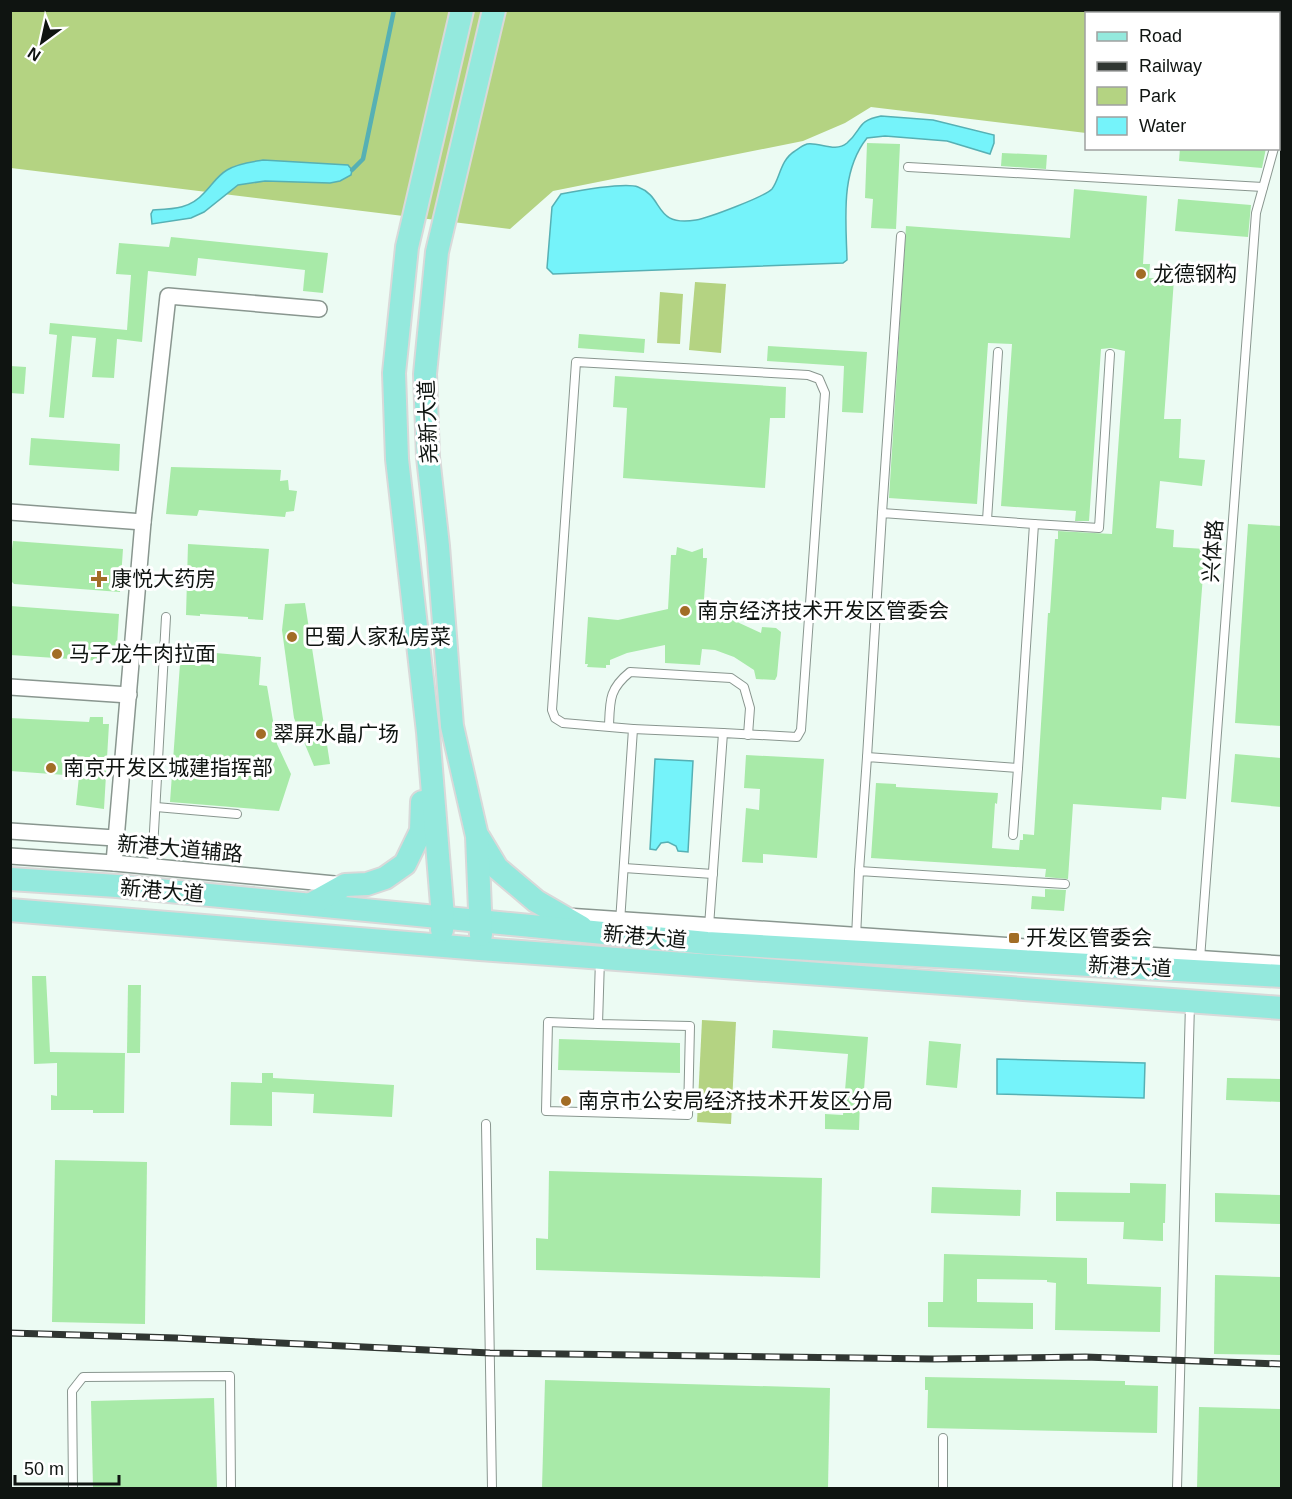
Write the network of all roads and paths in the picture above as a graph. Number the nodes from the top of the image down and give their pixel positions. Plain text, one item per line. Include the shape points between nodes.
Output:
1 (462, 10) edge
2 (494, 10) edge
3 (1273, 150) edge
4 (908, 167) dead end
5 (1263, 187) junction
6 (901, 236) dead end
7 (319, 309) dead end
8 (998, 352) dead end
9 (1110, 354) dead end
10 (10, 512) edge
11 (882, 513) junction
12 (987, 520) junction
13 (143, 522) junction
14 (1034, 524) junction
15 (166, 617) dead end
16 (10, 687) edge
17 (129, 695) junction
18 (609, 726) junction
19 (633, 729) junction
20 (428, 732) junction
21 (723, 733) junction
22 (748, 735) junction
23 (867, 758) junction
24 (1018, 768) junction
25 (156, 807) junction
26 (237, 814) dead end
27 (10, 831) edge
28 (1013, 835) dead end
29 (477, 836) junction
30 (115, 838) junction
31 (10, 856) edge
32 (114, 863) junction
33 (152, 867) junction
34 (624, 868) junction
35 (859, 870) junction
36 (713, 874) junction
37 (10, 879) edge
38 (1065, 884) dead end
39 (345, 885) junction
40 (311, 904) junction
41 (10, 910) edge
42 (560, 915) junction
43 (443, 917) junction
44 (481, 921) junction
45 (620, 927) junction
46 (590, 932) junction
47 (708, 934) junction
48 (855, 943) junction
49 (441, 945) junction
50 (480, 949) junction
51 (600, 957) junction
52 (1200, 959) junction
53 (1281, 964) edge
54 (1281, 976) edge
55 (1191, 1003) junction
56 (1281, 1008) edge
57 (598, 1024) junction
58 (486, 1124) dead end
59 (943, 1438) dead end
60 (73, 1488) edge
61 (231, 1488) edge
62 (492, 1488) edge
63 (943, 1488) edge
64 (1177, 1488) edge

1 - 20 main road, 尧新大道 via 407,247 394,373 397,459
2 - 29 main road, 尧新大道 via 437,252 425,374 428,457 452,726
3 - 5 lane, 兴体路
4 - 5 lane
5 - 52 lane, 兴体路 via 1256,213
6 - 11 lane
7 - 13 street via 168,296
8 - 12 lane
9 - 14 lane via 1099,528
10 - 13 street
11 - 12 lane
11 - 23 lane
12 - 14 lane
13 - 17 street
14 - 24 lane
15 - 25 lane
16 - 17 street
17 - 30 street
18 - 19 lane
18 - 22 lane via 616,683 630,672 731,678 744,687 750,708
18 - 22 lane via 563,723 552,710 576,362 808,375 819,379 825,393 801,730 797,737
19 - 21 lane
19 - 34 lane
20 - 39 main road, 尧新大道 via 421,831 405,864 385,878
20 - 43 main road, 尧新大道
21 - 22 lane
21 - 36 lane
23 - 24 lane
23 - 35 lane
24 - 28 lane
25 - 26 lane
25 - 33 lane
27 - 30 street
29 - 42 main road, 尧新大道 via 497,868 536,902
29 - 44 main road, 尧新大道
30 - 32 street
31 - 32 street, 新港大道辅路
32 - 33 street, 新港大道辅路
33 - 39 street, 新港大道辅路
34 - 36 lane
34 - 45 lane
35 - 38 lane
35 - 48 lane
36 - 47 lane
37 - 40 main road, 新港大道
39 - 40 main road, 尧新大道
40 - 43 main road, 新港大道
41 - 49 main road, 新港大道
42 - 45 street
42 - 46 main road, 尧新大道
43 - 44 main road, 新港大道
43 - 49 main road, 尧新大道
44 - 46 main road, 新港大道
44 - 50 main road, 尧新大道
45 - 46 main road, 新港大道
45 - 47 main road, 新港大道
47 - 48 main road, 新港大道
48 - 52 street
48 - 54 main road, 新港大道
49 - 50 main road, 新港大道
50 - 51 main road, 新港大道
51 - 55 main road, 新港大道
51 - 57 lane
52 - 53 street
55 - 56 main road, 新港大道
55 - 64 lane
57 - 57 lane via 548,1022 546,1111 688,1114 690,1026
58 - 62 lane
59 - 63 lane
60 - 61 lane via 72,1391 83,1377 230,1376

